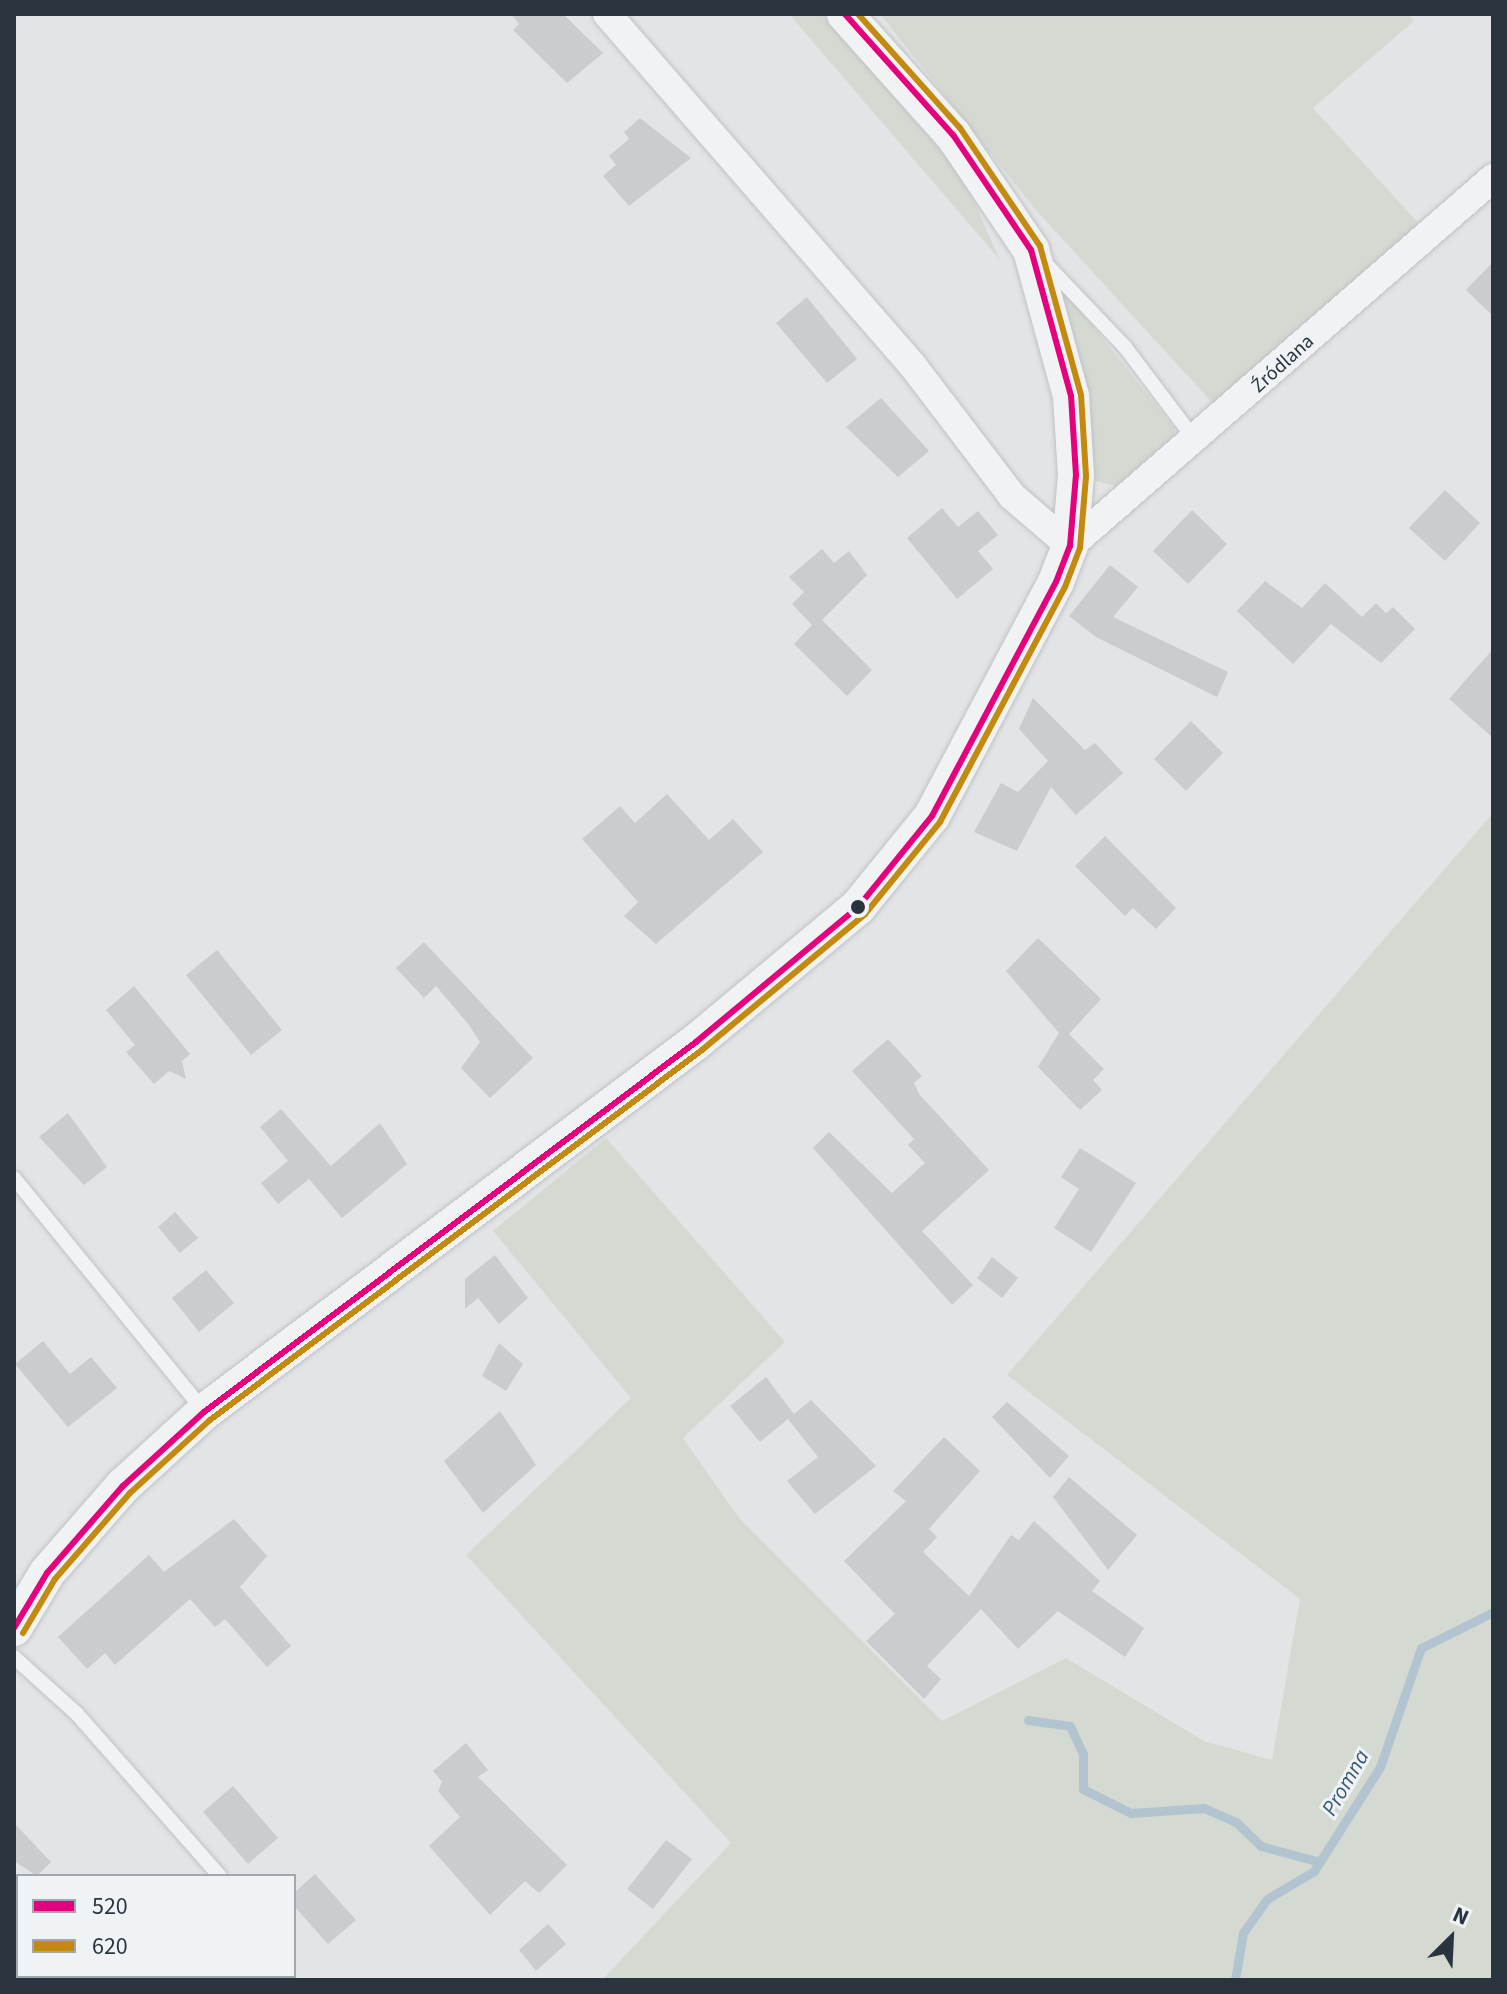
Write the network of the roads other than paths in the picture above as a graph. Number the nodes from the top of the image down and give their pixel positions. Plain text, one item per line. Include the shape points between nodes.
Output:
1 (607, 14) edge
2 (845, 14) edge
3 (1493, 178) edge
4 (1031, 250) junction
5 (1196, 442) junction
6 (1070, 546) junction
7 (14, 1178) edge
8 (204, 1412) junction
9 (14, 1628) edge
10 (14, 1657) edge
11 (218, 1874) edge

1 - 6 street via 913,366 1012,496
2 - 4 street via 953,135
3 - 5 street, Źródlana
4 - 5 lane via 1115,335
4 - 6 street via 1071,396 1076,475
5 - 6 street, Źródlana
6 - 8 street via 932,816 858,907 696,1042
7 - 8 lane
8 - 9 street via 123,1486 47,1573
10 - 11 lane via 77,1714

